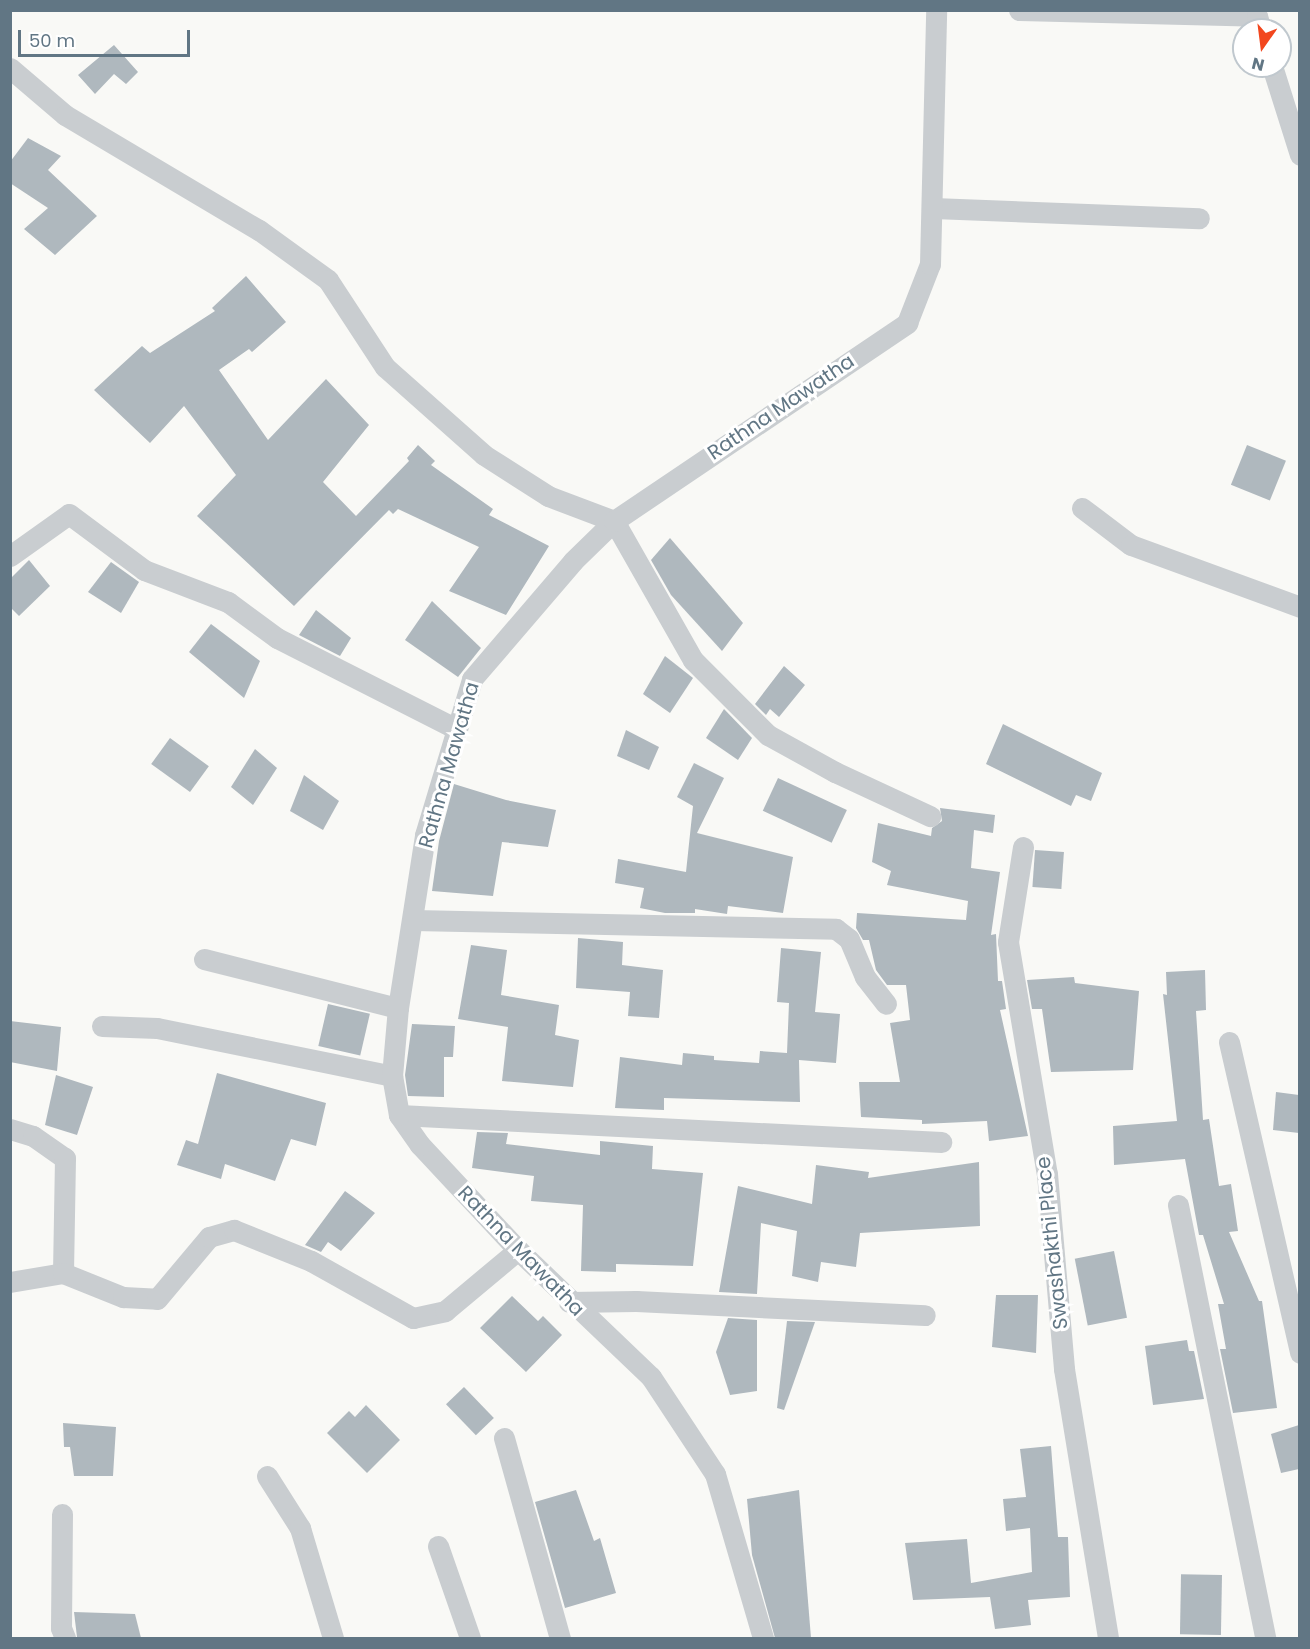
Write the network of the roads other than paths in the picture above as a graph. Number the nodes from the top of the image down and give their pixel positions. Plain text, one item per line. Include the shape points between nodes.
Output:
1 (936, 10) edge
2 (1020, 10) edge
3 (1258, 18) edge
4 (10, 68) edge
5 (1276, 78) edge
6 (1299, 155) edge
7 (933, 208) junction
8 (1199, 218) dead end
9 (1082, 508) dead end
10 (614, 521) junction
11 (10, 556) edge
12 (1299, 607) edge
13 (456, 729) junction
14 (930, 816) dead end
15 (1023, 847) dead end
16 (413, 920) junction
17 (204, 959) dead end
18 (886, 1004) dead end
19 (398, 1008) junction
20 (102, 1026) dead end
21 (1230, 1042) dead end
22 (392, 1076) junction
23 (399, 1115) junction
24 (10, 1129) edge
25 (941, 1142) dead end
26 (1178, 1205) dead end
27 (518, 1250) junction
28 (63, 1273) junction
29 (10, 1281) edge
30 (569, 1302) junction
31 (925, 1315) dead end
32 (1299, 1353) edge
33 (504, 1438) dead end
34 (267, 1476) dead end
35 (62, 1514) dead end
36 (438, 1546) dead end
37 (64, 1638) edge
38 (333, 1638) edge
39 (470, 1638) edge
40 (560, 1638) edge
41 (763, 1638) edge
42 (1108, 1638) edge
43 (1265, 1638) edge

1 - 7 street, Rathna Mawatha
2 - 3 street
4 - 10 street via 65,115 259,230 328,280 386,367 484,455 548,496
5 - 6 street
7 - 8 street
7 - 10 street, Rathna Mawatha via 930,264 907,323
9 - 12 street via 1131,545
10 - 13 street, Rathna Mawatha via 573,561 472,679
10 - 14 street via 693,660 768,735 835,772
11 - 13 street via 69,514 144,570 228,602 277,638
13 - 16 street, Rathna Mawatha via 425,835
15 - 42 street, Swashakthi Place via 1008,942 1047,1173 1064,1369
16 - 18 street via 825,927 836,929 849,939 865,977
16 - 19 street, Rathna Mawatha
17 - 19 street
19 - 22 street, Rathna Mawatha
20 - 22 street via 156,1028
21 - 32 street
22 - 23 street, Rathna Mawatha
23 - 25 street
23 - 27 street, Rathna Mawatha via 420,1145
24 - 28 street via 33,1136 65,1158
26 - 43 street
27 - 28 street via 445,1311 413,1318 311,1261 234,1230 209,1237 157,1299 123,1298
27 - 30 street, Rathna Mawatha
28 - 29 street
30 - 31 street via 636,1301
30 - 41 street, Rathna Mawatha via 651,1377 715,1474
33 - 40 street
34 - 38 street via 300,1528
35 - 37 street
36 - 39 street

